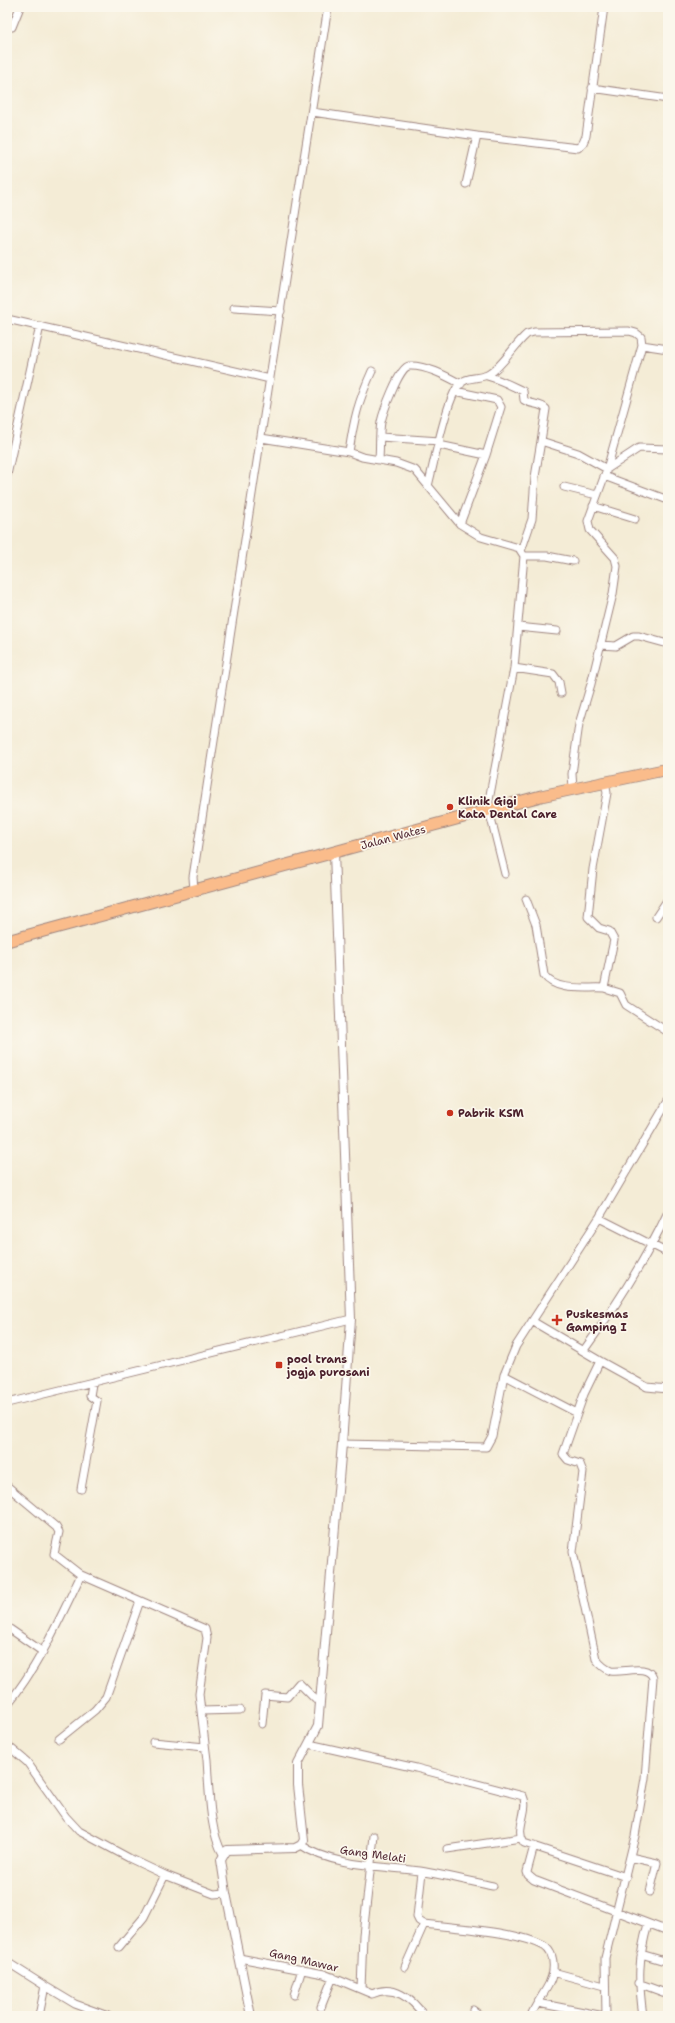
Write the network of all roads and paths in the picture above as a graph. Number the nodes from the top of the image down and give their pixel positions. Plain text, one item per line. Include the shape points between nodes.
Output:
1 (20, 7) edge
2 (328, 7) edge
3 (604, 7) edge
4 (12, 27) dead end
5 (592, 88) junction
6 (668, 99) edge
7 (312, 112) junction
8 (477, 136) junction
9 (466, 184) dead end
10 (234, 308) dead end
11 (281, 311) junction
12 (7, 319) edge
13 (40, 326) junction
14 (642, 345) junction
15 (668, 349) edge
16 (372, 371) dead end
17 (486, 376) junction
18 (270, 379) junction
19 (461, 384) junction
20 (455, 391) junction
21 (380, 437) junction
22 (261, 438) junction
23 (541, 441) junction
24 (439, 443) junction
25 (668, 449) edge
26 (349, 452) junction
27 (486, 455) junction
28 (379, 459) junction
29 (605, 473) junction
30 (7, 476) edge
31 (428, 486) junction
32 (564, 487) dead end
33 (597, 495) junction
34 (668, 500) edge
35 (593, 506) junction
36 (636, 519) dead end
37 (460, 524) junction
38 (522, 553) junction
39 (573, 561) dead end
40 (518, 627) junction
41 (557, 631) dead end
42 (668, 644) edge
43 (600, 645) junction
44 (514, 668) junction
45 (561, 694) dead end
46 (668, 769) edge
47 (605, 782) junction
48 (573, 788) junction
49 (489, 810) junction
50 (334, 852) junction
51 (505, 874) dead end
52 (194, 890) junction
53 (526, 899) dead end
54 (668, 899) edge
55 (656, 917) dead end
56 (7, 941) edge
57 (604, 988) junction
58 (668, 1032) edge
59 (668, 1101) edge
60 (665, 1111) edge
61 (668, 1212) edge
62 (599, 1218) junction
63 (652, 1246) junction
64 (668, 1253) edge
65 (351, 1319) junction
66 (532, 1321) junction
67 (584, 1350) junction
68 (600, 1361) junction
69 (504, 1375) junction
70 (92, 1384) junction
71 (668, 1389) edge
72 (7, 1403) edge
73 (577, 1413) junction
74 (342, 1444) junction
75 (7, 1486) edge
76 (81, 1489) dead end
77 (81, 1575) junction
78 (140, 1601) junction
79 (7, 1626) edge
80 (43, 1652) junction
81 (321, 1697) junction
82 (7, 1705) edge
83 (240, 1710) dead end
84 (201, 1711) junction
85 (262, 1724) dead end
86 (59, 1738) dead end
87 (153, 1742) dead end
88 (309, 1744) junction
89 (7, 1745) edge
90 (205, 1747) junction
91 (374, 1836) dead end
92 (521, 1838) junction
93 (301, 1845) junction
94 (534, 1846) junction
95 (447, 1849) dead end
96 (223, 1854) junction
97 (630, 1857) junction
98 (371, 1865) junction
99 (422, 1872) junction
100 (165, 1875) junction
101 (626, 1877) junction
102 (493, 1886) dead end
103 (650, 1892) dead end
104 (226, 1893) junction
105 (618, 1911) junction
106 (424, 1924) junction
107 (648, 1924) junction
108 (668, 1931) edge
109 (119, 1947) dead end
110 (641, 1954) junction
111 (240, 1958) junction
112 (7, 1962) edge
113 (668, 1962) edge
114 (405, 1967) dead end
115 (302, 1969) junction
116 (553, 1972) junction
117 (333, 1977) junction
118 (638, 1983) junction
119 (45, 1986) junction
120 (604, 1986) junction
121 (361, 1989) junction
122 (668, 1994) edge
123 (294, 1995) dead end
124 (538, 2003) junction
125 (321, 2007) dead end
126 (473, 2010) dead end
127 (38, 2016) edge
128 (108, 2016) edge
129 (252, 2016) edge
130 (424, 2016) edge
131 (481, 2016) edge
132 (531, 2016) edge
133 (605, 2016) edge
134 (643, 2016) edge

1 - 4 street
2 - 7 street
3 - 5 street
5 - 6 street
5 - 8 street via 586,136 584,143 578,148
7 - 8 street
7 - 11 street
8 - 9 street
10 - 11 street
11 - 18 street
12 - 13 street
13 - 18 street
13 - 30 street
14 - 15 street
14 - 17 street via 641,338 629,331 534,332 522,339 495,370
14 - 29 street
16 - 26 street via 358,400
17 - 19 street via 471,378
17 - 23 street via 507,382 512,387 524,391 526,402 546,409
18 - 22 street
19 - 20 street
19 - 21 street via 438,373 416,367 405,368 385,408
20 - 24 street
20 - 27 street via 497,400 500,403 501,407
21 - 24 street
21 - 28 street
22 - 26 street
22 - 52 street via 193,877
23 - 29 street via 578,453
23 - 38 street via 532,519
24 - 27 street
24 - 31 street
25 - 29 street via 639,448
26 - 28 street
27 - 37 street
28 - 31 street via 415,470
29 - 33 street
29 - 34 street
31 - 37 street
32 - 33 street
33 - 35 street
35 - 36 street
35 - 43 street via 588,526 615,558 617,566
37 - 38 street via 481,536 516,547
38 - 39 street
38 - 40 street
40 - 41 street
40 - 44 street
42 - 43 street via 633,636 616,646
43 - 48 street via 579,724 572,774
44 - 45 street via 553,674 559,682
44 - 49 street via 490,790
46 - 47 highway, Jalan Wates
47 - 48 highway, Jalan Wates
47 - 57 street via 607,793 593,870 588,917 599,928 609,931 614,940
48 - 49 highway, Jalan Wates
49 - 50 highway, Jalan Wates
49 - 51 street
50 - 52 highway, Jalan Wates
50 - 65 street
52 - 56 highway, Jalan Wates
53 - 57 street via 536,925 544,974 548,981 560,986
54 - 55 street
57 - 58 street via 620,993 626,1005
59 - 60 street
60 - 62 street
61 - 63 street
62 - 63 street
62 - 66 street
63 - 64 street
63 - 67 street via 623,1295
65 - 70 street
65 - 74 street
66 - 67 street
66 - 69 street via 516,1346
67 - 68 street
68 - 71 street via 647,1387
68 - 73 street
69 - 73 street
69 - 74 street via 492,1436 486,1447
70 - 72 street
70 - 76 street via 90,1396 97,1402
73 - 97 street via 563,1454 568,1460 582,1467 573,1552 596,1660 611,1671 647,1670 653,1678 645,1778
74 - 81 street
75 - 77 street via 56,1527 59,1532 54,1554
77 - 78 street
77 - 80 street
78 - 84 street via 206,1631 199,1694
78 - 86 street via 106,1697 95,1710
79 - 80 street
80 - 82 street via 23,1686
81 - 85 street via 315,1699 298,1683 287,1697 266,1695
81 - 88 street via 318,1726
83 - 84 street
84 - 90 street
87 - 90 street
88 - 92 street via 523,1796 526,1805
88 - 93 street via 298,1764 304,1834
89 - 100 street via 28,1762 66,1817 79,1831
90 - 96 street via 215,1833
91 - 98 street
92 - 94 street via 524,1843
92 - 95 street
93 - 96 street via 295,1848 235,1849 227,1850
93 - 98 street, Gang Melati via 336,1861
94 - 101 street
94 - 105 street via 527,1872 530,1877
96 - 104 street via 221,1868
97 - 101 street
97 - 103 street via 657,1863
98 - 99 street, Gang Melati
98 - 121 street via 363,1935
99 - 102 street, Gang Melati
99 - 106 street via 417,1917 419,1922
100 - 104 street via 214,1894
100 - 109 street via 144,1917
101 - 105 street
104 - 111 street
105 - 107 street
105 - 120 street via 605,1958
106 - 114 street
106 - 116 street via 509,1935 545,1946 553,1957
107 - 108 street
107 - 110 street
110 - 113 street
110 - 118 street
111 - 115 street, Gang Mawar
111 - 129 street
112 - 119 street
115 - 117 street, Gang Mawar
115 - 123 street
116 - 120 street
116 - 124 street
117 - 121 street, Gang Mawar
117 - 125 street
118 - 122 street
118 - 134 street
119 - 127 street
119 - 128 street via 75,2004
120 - 133 street
121 - 130 street, Gang Mawar via 372,1994 390,1990 399,1992
124 - 132 street
124 - 133 street
126 - 131 street

